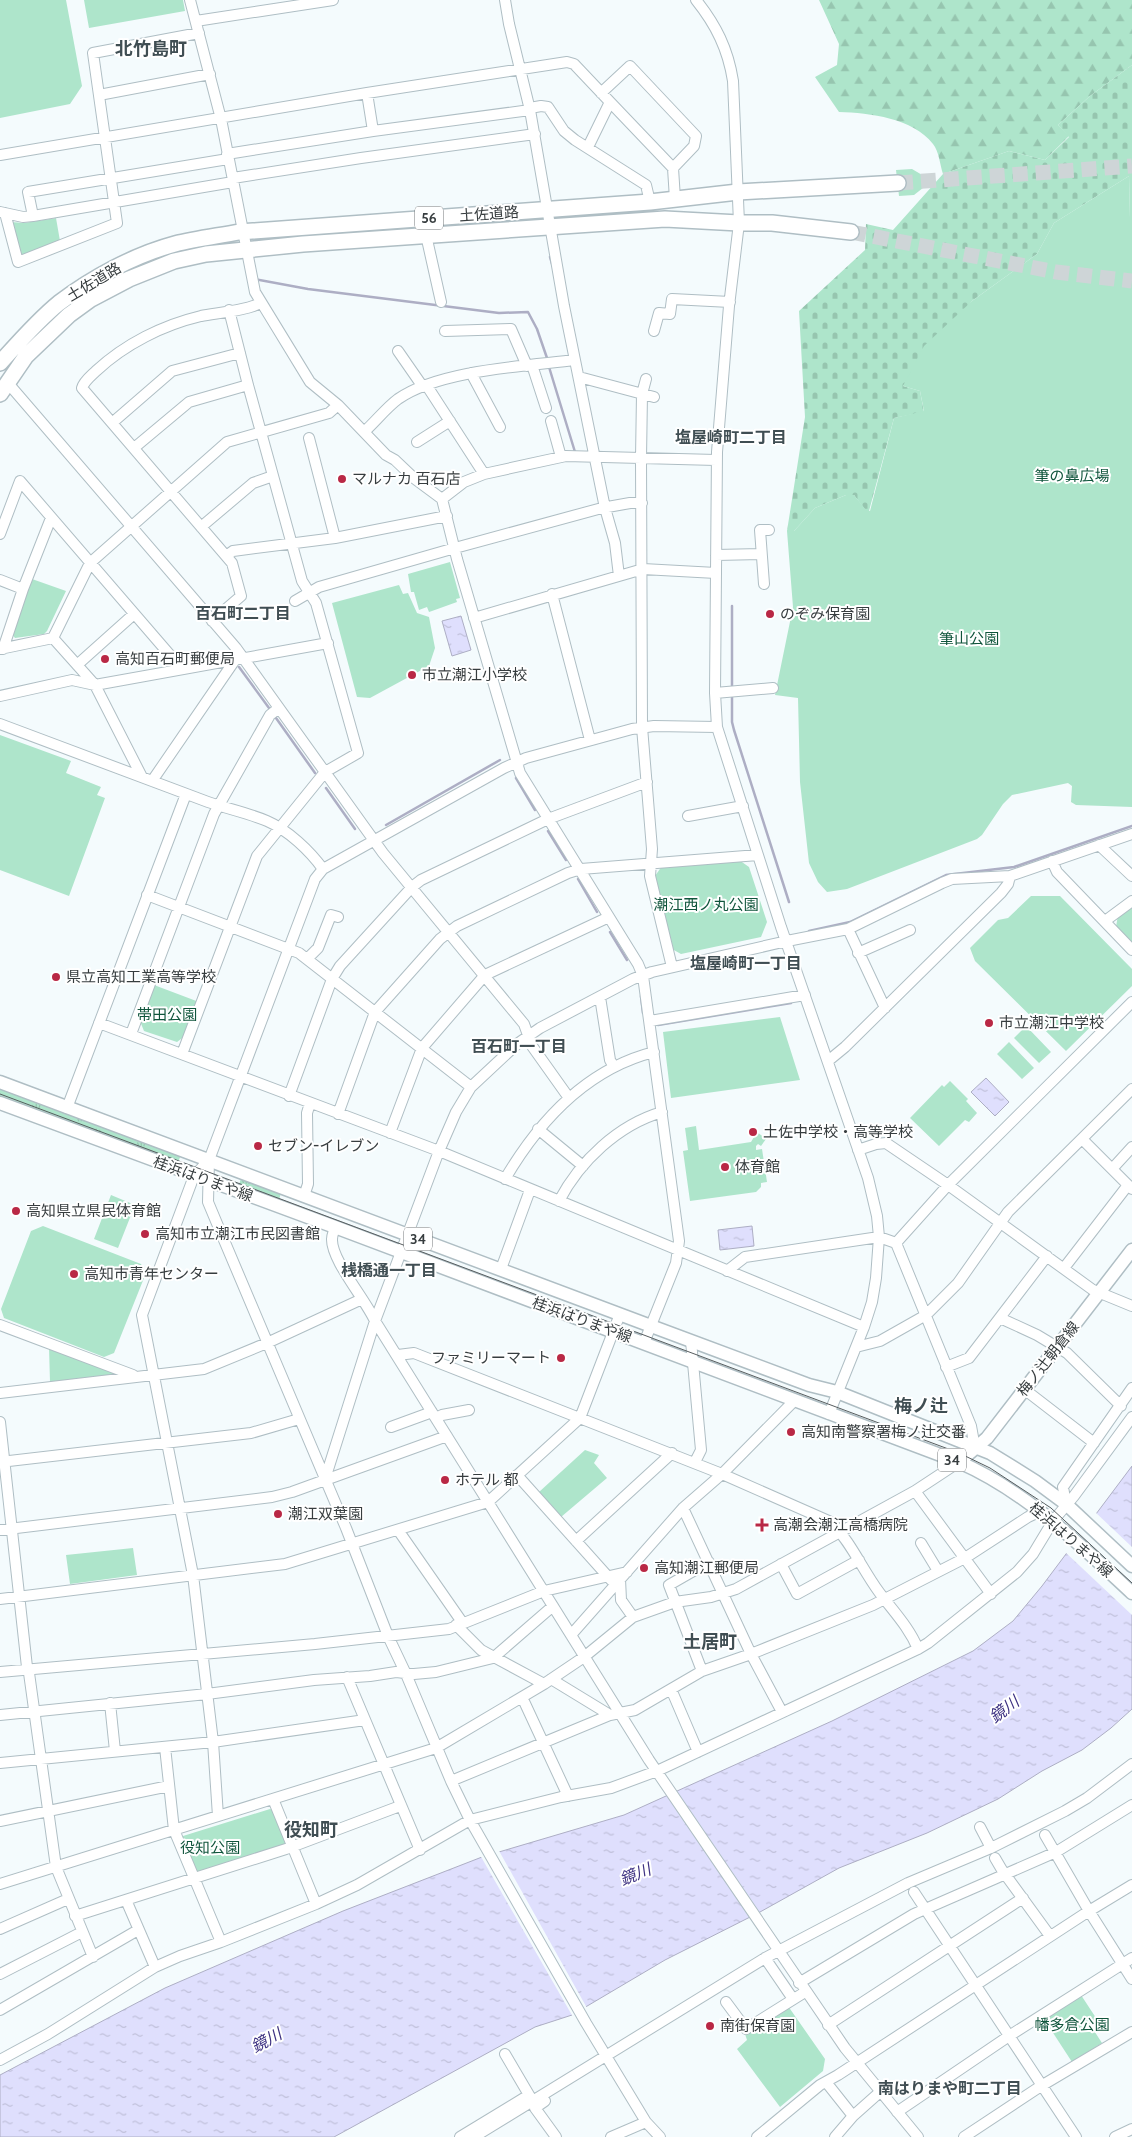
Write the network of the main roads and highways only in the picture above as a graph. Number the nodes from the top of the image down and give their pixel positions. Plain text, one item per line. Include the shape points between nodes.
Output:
1 (898, 183) tunnel mouth
2 (851, 232) tunnel mouth
3 (0, 363) edge
4 (0, 368) edge
5 (2, 385) edge
6 (0, 1082) edge
7 (0, 1103) edge
8 (1132, 1250) edge
9 (976, 1448) junction
10 (958, 1462) junction
11 (1132, 1566) edge
12 (1132, 1593) edge

1 - 3 highway, 土佐道路 / 56 via 738,192 650,202 243,232 174,244 125,264 82,288 59,304
2 - 5 highway, 土佐道路 / 56 via 772,223 665,219 303,244 206,254 174,261 129,279 92,299 50,332
4 - 5 main road
6 - 9 main road, 桂浜はりまや線 / 34 via 809,1385 837,1392
7 - 10 main road, 桂浜はりまや線 / 34
8 - 9 main road, 梅ノ辻朝倉線
9 - 10 main road, 梅ノ辻朝倉線
9 - 11 main road, 桂浜はりまや線 / 34 via 1035,1480 1066,1504
10 - 12 main road, 桂浜はりまや線 / 34 via 996,1481 1041,1511

